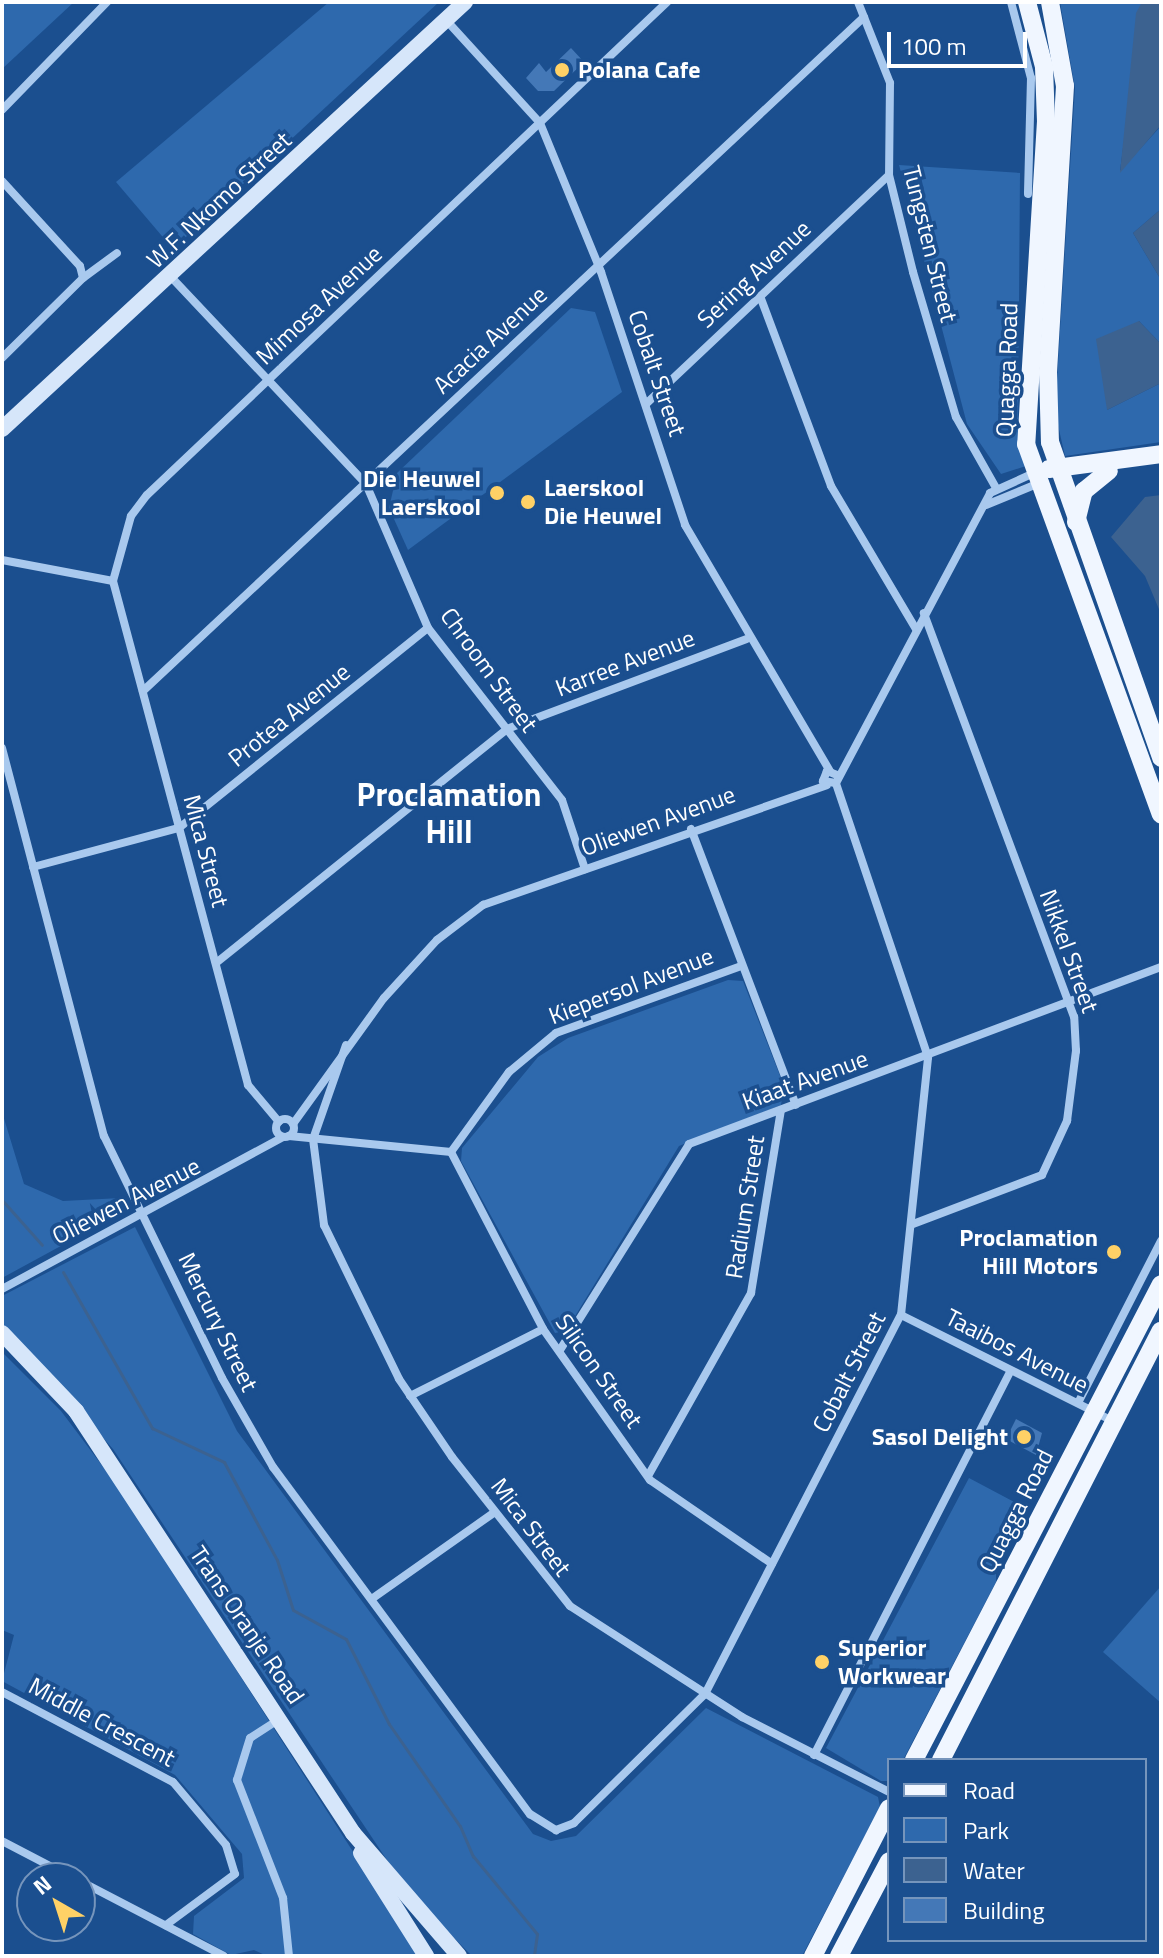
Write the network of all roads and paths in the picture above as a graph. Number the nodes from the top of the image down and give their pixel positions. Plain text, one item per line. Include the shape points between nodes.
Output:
1 (107, 2) edge
2 (465, 2) edge
3 (667, 2) edge
4 (858, 2) edge
5 (1011, 2) edge
6 (1027, 2) edge
7 (1050, 2) edge
8 (864, 17) junction
9 (446, 20) junction
10 (2, 110) edge
11 (540, 123) junction
12 (889, 175) junction
13 (2, 181) edge
14 (1028, 194) dead end
15 (117, 253) dead end
16 (598, 264) junction
17 (83, 278) junction
18 (172, 278) junction
19 (760, 296) junction
20 (2, 358) edge
21 (268, 381) junction
22 (647, 403) junction
23 (2, 429) edge
24 (1161, 454) edge
25 (1161, 463) edge
26 (1109, 471) junction
27 (1059, 472) junction
28 (1036, 479) junction
29 (366, 484) junction
30 (996, 488) junction
31 (986, 505) junction
32 (1075, 526) junction
33 (2, 560) edge
34 (113, 581) junction
35 (924, 613) junction
36 (428, 628) junction
37 (916, 629) junction
38 (747, 639) junction
39 (143, 691) junction
40 (507, 729) junction
41 (2, 748) edge
42 (1161, 758) edge
43 (829, 778) junction
44 (1161, 814) edge
45 (179, 828) junction
46 (691, 829) junction
47 (33, 867) junction
48 (585, 869) junction
49 (216, 963) junction
50 (741, 966) junction
51 (1161, 967) edge
52 (1070, 1005) junction
53 (346, 1045) junction
54 (928, 1057) junction
55 (796, 1105) junction
56 (781, 1110) junction
57 (286, 1128) junction
58 (313, 1139) junction
59 (451, 1152) junction
60 (144, 1215) junction
61 (913, 1224) junction
62 (1161, 1241) edge
63 (2, 1289) edge
64 (1158, 1295) edge
65 (901, 1315) junction
66 (543, 1329) junction
67 (1161, 1331) edge
68 (2, 1333) edge
69 (2, 1344) edge
70 (560, 1350) junction
71 (1010, 1372) junction
72 (410, 1396) junction
73 (1086, 1408) junction
74 (1115, 1423) junction
75 (100, 1446) junction
76 (648, 1476) junction
77 (495, 1512) junction
78 (772, 1564) junction
79 (373, 1598) junction
80 (2, 1693) edge
81 (705, 1694) junction
82 (282, 1717) junction
83 (814, 1755) junction
84 (915, 1758) edge
85 (942, 1758) edge
86 (887, 1791) edge
87 (887, 1812) edge
88 (556, 1830) joint
89 (353, 1833) junction
90 (2, 1841) edge
91 (42, 1862) edge
92 (887, 1865) edge
93 (96, 1889) edge
94 (166, 1925) junction
95 (224, 1956) edge
96 (289, 1956) edge
97 (426, 1956) edge
98 (459, 1956) edge
99 (813, 1956) edge
100 (839, 1956) edge

1 - 10 street
2 - 9 main road, W.F. Nkomo Street
3 - 11 street, Mimosa Avenue
4 - 8 street, Tungsten Street
5 - 14 street via 1031,78
6 - 28 main road, Quagga Road via 1046,83 1024,426
7 - 27 main road, Quagga Road via 1065,86 1047,423
8 - 12 street, Tungsten Street via 890,83
8 - 16 street, Acacia Avenue
9 - 11 street, Cobalt Street
9 - 18 main road, W.F. Nkomo Street
11 - 16 street, Cobalt Street
11 - 21 street, Mimosa Avenue
12 - 19 street, Sering Avenue
12 - 30 street, Tungsten Street via 951,405
13 - 17 street via 80,266
15 - 17 street
16 - 22 street, Cobalt Street
16 - 29 street, Acacia Avenue
17 - 20 street
18 - 21 street, Chroom Street
18 - 23 main road, W.F. Nkomo Street
19 - 22 street, Sering Avenue
19 - 37 street via 827,476
21 - 29 street, Chroom Street
21 - 34 street, Mimosa Avenue via 138,506
22 - 38 street, Cobalt Street via 685,525
24 - 27 main road
25 - 26 main road
26 - 27 main road
26 - 32 main road via 1084,491
27 - 28 main road
27 - 32 main road, Quagga Road
28 - 30 street
28 - 31 street
28 - 44 main road, Quagga Road
29 - 36 street, Chroom Street
29 - 39 street, Acacia Avenue
30 - 31 street
31 - 35 street
32 - 42 main road, Quagga Road
33 - 34 street
34 - 39 street, Mica Street
35 - 37 street
35 - 52 street, Nikkel Street
36 - 40 street, Chroom Street
36 - 45 street, Protea Avenue
37 - 43 street
38 - 40 street, Karree Avenue
38 - 43 street, Cobalt Street
39 - 45 street, Mica Street
40 - 48 street, Chroom Street via 566,807
40 - 49 street, Karree Avenue
41 - 47 street, Mercury Street
43 - 46 street, Oliewen Avenue via 806,791
43 - 54 street, Cobalt Street
45 - 47 street, Protea Avenue
45 - 49 street, Mica Street
46 - 48 street, Oliewen Avenue
46 - 50 street
47 - 60 street, Mercury Street via 104,1136
48 - 53 street, Oliewen Avenue via 501,897 446,932
49 - 57 street, Mica Street via 248,1085
50 - 55 street
50 - 59 street, Kiepersol Avenue via 556,1033 509,1072
51 - 52 street, Kiaat Avenue
52 - 54 street, Kiaat Avenue
52 - 61 street, Nikkel Street via 1076,1051 1067,1121 1055,1158 1030,1183
53 - 57 street, Oliewen Avenue
53 - 58 street, Oliewen Avenue
54 - 55 street, Kiaat Avenue
54 - 61 street, Cobalt Street
55 - 56 street, Kiaat Avenue
56 - 70 street, Kiaat Avenue via 682,1150
56 - 76 street, Radium Street via 751,1293
57 - 58 street via 301,1141
57 - 60 street, Oliewen Avenue via 268,1148
58 - 59 street
58 - 72 street, Mica Street via 329,1240
59 - 66 street, Silicon Street
60 - 63 street, Oliewen Avenue
60 - 79 street, Mercury Street via 255,1439
61 - 65 street, Cobalt Street
62 - 73 street
64 - 73 main road, Quagga Road
65 - 71 street, Taaibos Avenue
65 - 78 street, Cobalt Street
66 - 70 street, Silicon Street
66 - 72 street
67 - 74 main road, Quagga Road
68 - 75 main road, Trans Oranje Road via 52,1383
69 - 75 main road, Trans Oranje Road
70 - 76 street, Silicon Street
71 - 73 street, Taaibos Avenue
71 - 83 street
72 - 77 street, Mica Street
73 - 74 street, Taaibos Avenue
73 - 84 main road, Quagga Road
74 - 85 main road, Quagga Road
75 - 82 main road, Trans Oranje Road
76 - 78 street, Silicon Street
77 - 79 street
77 - 81 street, Mica Street via 570,1606
78 - 81 street, Cobalt Street
79 - 88 street, Mercury Street via 530,1814
80 - 94 street, Middle Crescent via 173,1782 236,1867 224,1883
81 - 83 street, Mica Street
81 - 88 street, Cobalt Street via 574,1823
82 - 89 main road, Trans Oranje Road
82 - 96 street via 250,1738 237,1780 283,1898
83 - 86 street, Mica Street
87 - 99 main road
89 - 97 main road, Trans Oranje Road via 363,1860
89 - 98 main road, Trans Oranje Road
90 - 91 street
92 - 100 main road
93 - 94 street
94 - 95 street

